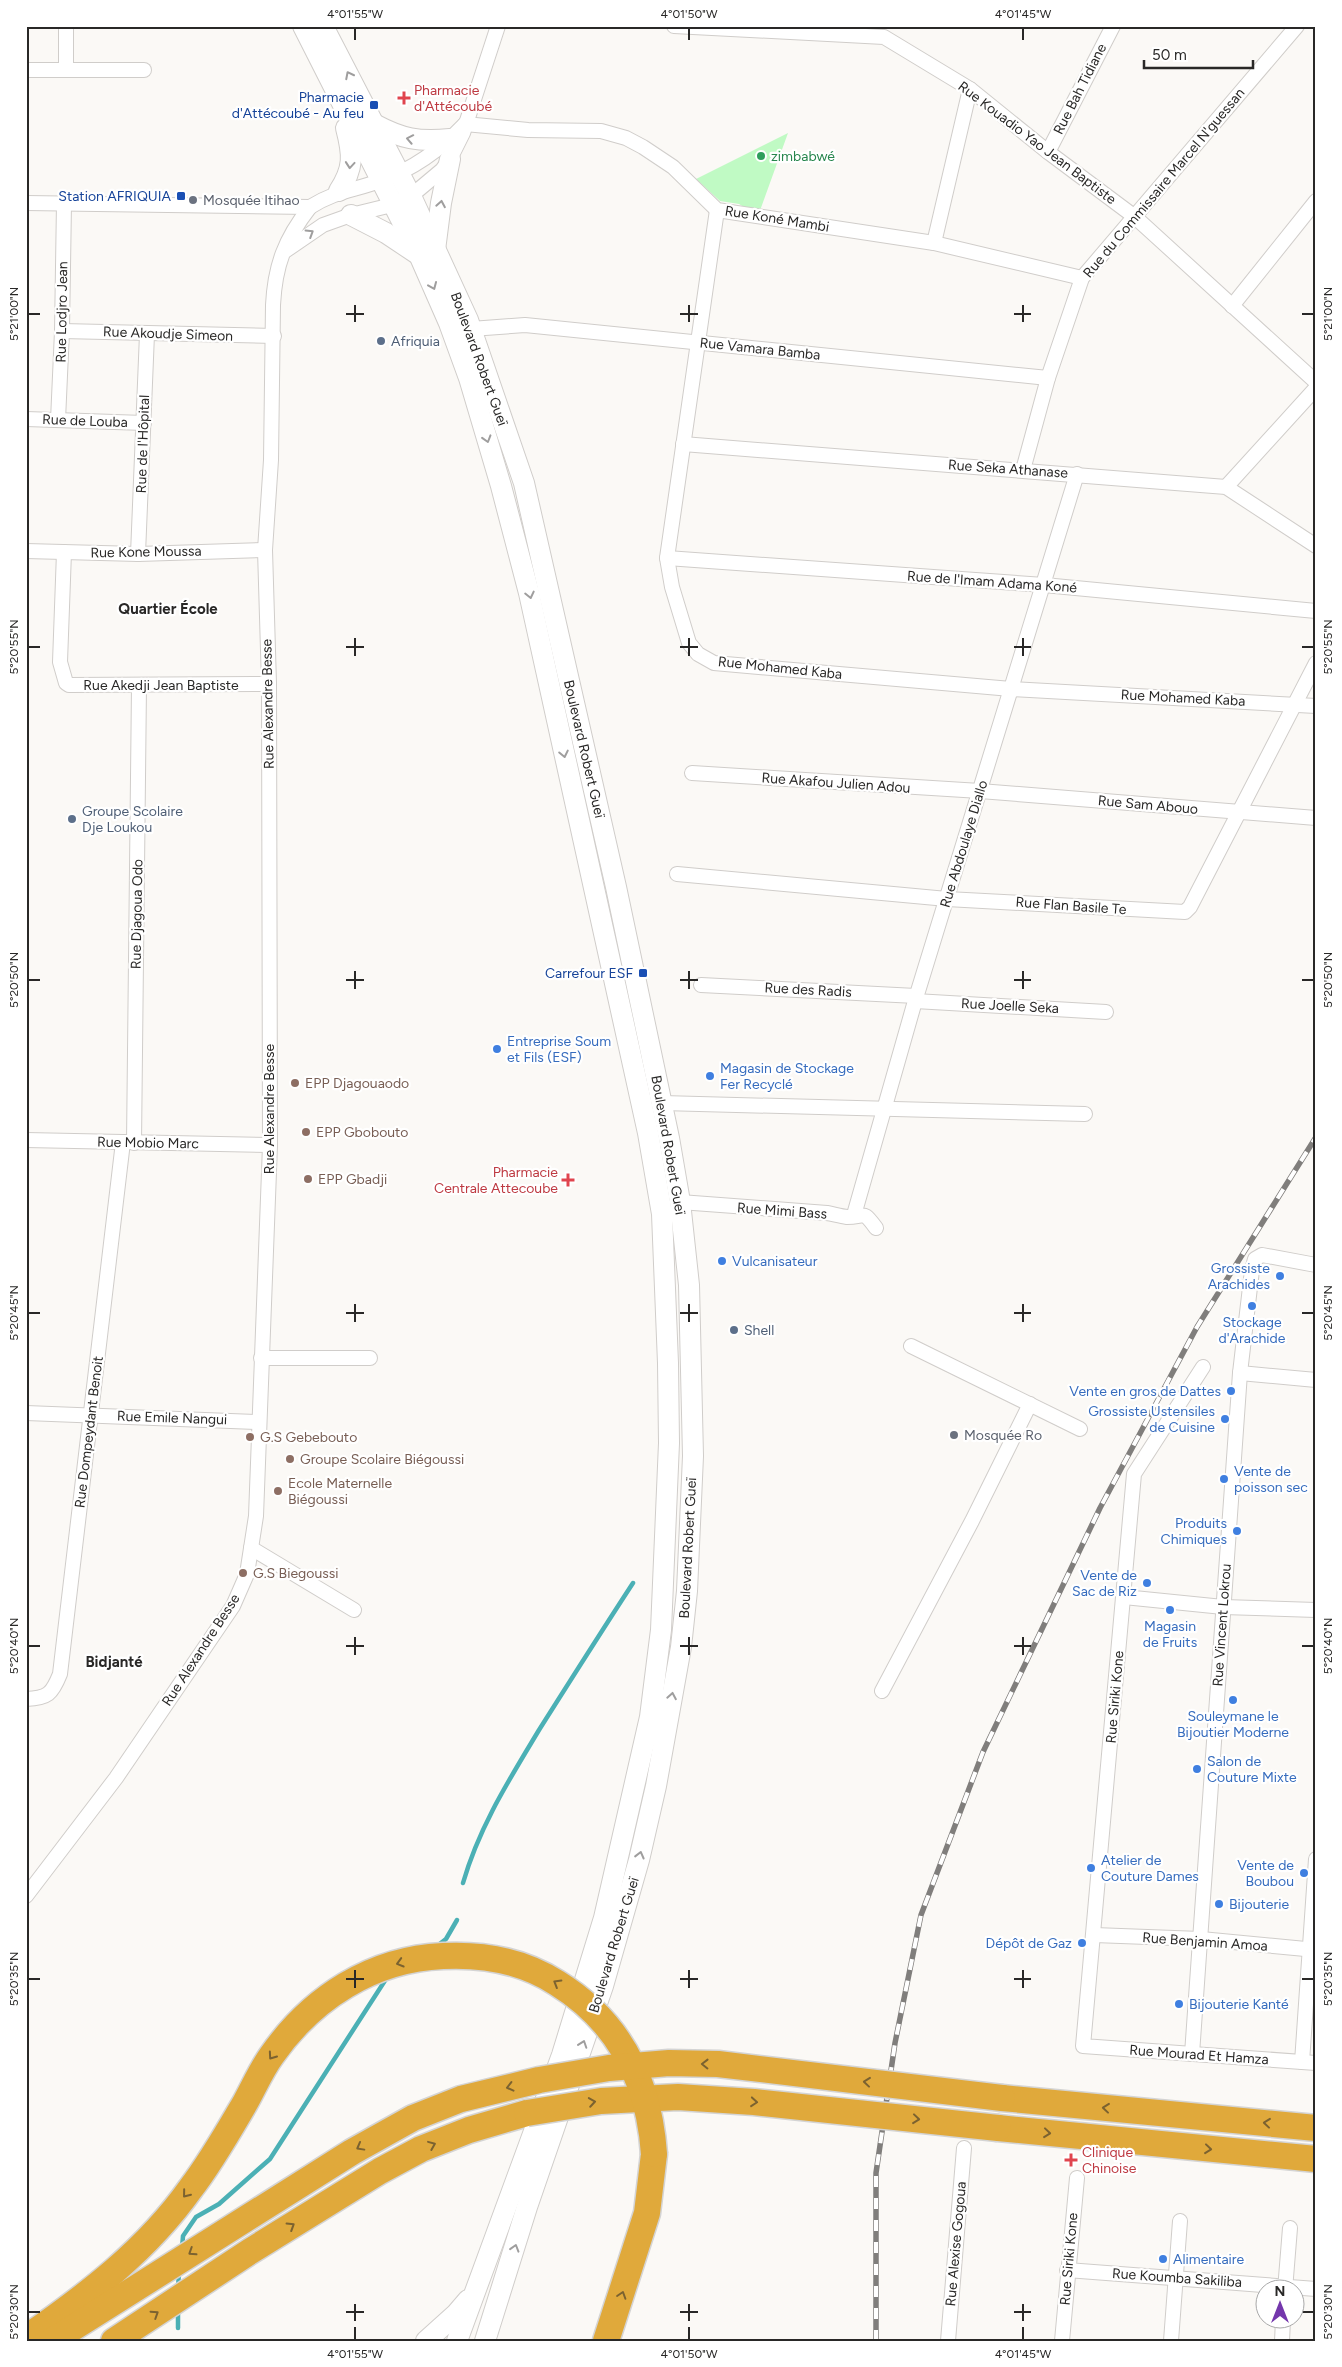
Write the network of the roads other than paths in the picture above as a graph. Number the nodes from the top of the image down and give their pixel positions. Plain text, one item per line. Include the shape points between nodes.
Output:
1 (66, 26) edge
2 (302, 26) edge
3 (324, 26) edge
4 (498, 26) edge
5 (674, 26) edge
6 (1112, 26) edge
7 (1297, 26) edge
8 (888, 32) edge
9 (26, 70) edge
10 (66, 70) junction
11 (144, 70) dead end
12 (970, 89) junction
13 (340, 102) junction
14 (374, 124) junction
15 (465, 124) junction
16 (450, 139) junction
17 (1048, 152) junction
18 (450, 159) junction
19 (399, 173) junction
20 (380, 181) junction
21 (339, 191) junction
22 (411, 196) junction
23 (1316, 201) edge
24 (26, 202) edge
25 (64, 203) junction
26 (392, 205) junction
27 (310, 207) junction
28 (717, 210) junction
29 (351, 215) junction
30 (1135, 217) junction
31 (934, 243) junction
32 (282, 253) junction
33 (428, 253) junction
34 (1082, 278) junction
35 (1232, 306) junction
36 (471, 328) junction
37 (62, 331) junction
38 (147, 334) junction
39 (274, 336) junction
40 (699, 342) junction
41 (1048, 378) junction
42 (1316, 382) edge
43 (1316, 388) edge
44 (26, 419) edge
45 (58, 420) junction
46 (144, 423) junction
47 (683, 444) junction
48 (1023, 470) junction
49 (1077, 474) junction
50 (1226, 487) junction
51 (1316, 546) edge
52 (265, 550) junction
53 (26, 552) edge
54 (64, 552) junction
55 (138, 554) junction
56 (667, 558) junction
57 (1044, 585) junction
58 (1316, 611) edge
59 (1316, 662) edge
60 (268, 684) junction
61 (140, 686) junction
62 (1011, 689) junction
63 (1296, 704) junction
64 (1316, 706) edge
65 (692, 773) dead end
66 (980, 791) junction
67 (1240, 812) junction
68 (1316, 818) edge
69 (677, 874) dead end
70 (947, 899) junction
71 (701, 985) dead end
72 (915, 998) junction
73 (1106, 1012) dead end
74 (662, 1103) junction
75 (884, 1108) junction
76 (1085, 1114) dead end
77 (26, 1140) edge
78 (128, 1142) junction
79 (270, 1145) junction
80 (680, 1202) junction
81 (854, 1215) junction
82 (876, 1228) dead end
83 (1316, 1265) edge
84 (911, 1346) dead end
85 (261, 1358) junction
86 (370, 1358) dead end
87 (1203, 1367) dead end
88 (1240, 1373) junction
89 (1316, 1380) edge
90 (1030, 1404) junction
91 (26, 1413) edge
92 (91, 1415) junction
93 (258, 1422) junction
94 (1080, 1429) dead end
95 (252, 1548) junction
96 (1124, 1596) junction
97 (1223, 1607) junction
98 (354, 1610) dead end
99 (1316, 1610) edge
100 (882, 1691) dead end
101 (26, 1699) edge
102 (1316, 1859) edge
103 (26, 1896) edge
104 (1094, 1935) junction
105 (1200, 1940) junction
106 (1313, 1950) edge
107 (1083, 2046) joint
108 (1192, 2054) junction
109 (1309, 2062) edge
110 (1316, 2128) edge
111 (964, 2148) dead end
112 (1316, 2160) edge
113 (1077, 2178) dead end
114 (1180, 2221) dead end
115 (1290, 2228) dead end
116 (1067, 2270) junction
117 (1175, 2277) junction
118 (1286, 2280) edge
119 (1254, 2285) edge
120 (478, 2288) junction
121 (500, 2294) junction
122 (26, 2338) edge
123 (52, 2341) edge
124 (114, 2341) edge
125 (426, 2341) edge
126 (457, 2341) edge
127 (485, 2341) edge
128 (500, 2341) edge
129 (606, 2341) edge
130 (948, 2341) edge
131 (1062, 2341) edge
132 (1171, 2341) edge

1 - 10 street
2 - 13 main road, Boulevard Robert Gueï
14 -> 3 main road, Boulevard Robert Gueï
4 - 15 street
5 - 8 street, Rue Kouadio Yao Jean Baptiste
6 - 17 street, Rue Bah Tidiane
7 - 30 street, Rue du Commissaire Marcel N'guessan
8 - 12 street, Rue Kouadio Yao Jean Baptiste
9 - 10 street
10 - 11 street
12 - 17 street, Rue Kouadio Yao Jean Baptiste
12 - 31 street
13 - 20 main road, Boulevard Robert Gueï
13 -> 21 main road via 352,163 350,174
16 -> 14 main road via 404,138
14 - 19 main road, Boulevard Robert Gueï
15 - 16 street
15 - 18 street
15 - 28 street, Rue Koné Mambi via 528,130 601,131 626,138 673,167
16 - 19 street
17 - 30 street, Rue Kouadio Yao Jean Baptiste
18 - 22 street
33 -> 18 main road
19 - 20 street
19 - 22 main road, Boulevard Robert Gueï
20 - 21 street
20 - 26 main road, Boulevard Robert Gueï
21 - 27 street
22 - 26 street
22 - 33 main road, Boulevard Robert Gueï
23 - 35 street
24 - 25 street
25 - 27 street
25 - 37 street, Rue Lodjro Jean
26 - 29 street
26 - 33 main road, Boulevard Robert Gueï
27 - 32 street, Rue Alexandre Besse via 293,230
28 - 31 street, Rue Koné Mambi
28 - 40 street, Rue Mohamed Kaba
32 -> 29 street via 310,232
29 - 33 main road
30 - 34 street, Rue du Commissaire Marcel N'guessan
30 - 35 street, Rue Kouadio Yao Jean Baptiste
31 - 34 street, Rue Koné Mambi
32 - 39 street, Rue Alexandre Besse via 274,282
33 - 36 main road, Boulevard Robert Gueï
33 -> 120 main road, Boulevard Robert Gueï via 502,486 529,593 649,1142 662,1214 668,1363 669,1443 661,1630 650,1717 604,1918 562,2055
34 - 41 street, Rue du Commissaire Marcel N'guessan
35 - 42 street, Rue Kouadio Yao Jean Baptiste
36 - 40 street, Rue Vamara Bamba via 525,325
36 - 74 main road, Boulevard Robert Gueï via 524,484
37 - 38 street, Rue Akoudje Simeon
37 - 45 street, Rue Lodjro Jean
38 - 39 street, Rue Akoudje Simeon
38 - 46 street, Rue de l'Hôpital
39 - 52 street, Rue Alexandre Besse
40 - 41 street, Rue Vamara Bamba
40 - 47 street, Rue Mohamed Kaba
41 - 48 street, Rue du Commissaire Marcel N'guessan
43 - 50 street
44 - 45 street, Rue de Louba
45 - 46 street, Rue de Louba
46 - 55 street, Rue de l'Hôpital
47 - 48 street, Rue Seka Athanase
47 - 56 street, Rue Mohamed Kaba
48 - 49 street, Rue Seka Athanase
49 - 50 street, Rue Seka Athanase
49 - 57 street, Rue Abdoulaye Diallo
50 - 51 street, Rue Seka Athanase
52 - 55 street, Rue Kone Moussa
52 - 60 street, Rue Alexandre Besse
53 - 54 street, Rue Kone Moussa
54 - 55 street, Rue Kone Moussa
54 - 61 street, Rue Akedji Jean Baptiste via 60,662 66,683
56 - 57 street, Rue de l'Imam Adama Koné
56 - 62 street, Rue Mohamed Kaba via 689,644 698,654 714,663
57 - 58 street, Rue de l'Imam Adama Koné
57 - 62 street, Rue Abdoulaye Diallo
59 - 63 street, Rue Flan Basile Te
60 - 61 street, Rue Akedji Jean Baptiste
60 - 79 street, Rue Alexandre Besse
61 - 78 street, Rue Djagoua Odo
62 - 63 street, Rue Mohamed Kaba
62 - 66 street, Rue Abdoulaye Diallo
63 - 64 street, Rue Mohamed Kaba
63 - 67 street, Rue Flan Basile Te
65 - 66 street, Rue Akafou Julien Adou
66 - 67 street, Rue Sam Abouo
66 - 70 street, Rue Abdoulaye Diallo
67 - 68 street, Rue Sam Abouo
67 - 70 street, Rue Flan Basile Te via 1185,912
69 - 70 street, Rue Flan Basile Te
70 - 72 street, Rue Abdoulaye Diallo
71 - 72 street, Rue des Radis
72 - 73 street, Rue Joelle Seka
72 - 75 street, Rue Abdoulaye Diallo
74 - 75 street
74 - 80 main road, Boulevard Robert Gueï
75 - 76 street
75 - 81 street, Rue Abdoulaye Diallo
77 - 78 street, Rue Mobio Marc
78 - 79 street, Rue Mobio Marc
78 - 92 street, Rue Dompeydant Benoit
79 - 85 street, Rue Alexandre Besse
80 - 81 street, Rue Mimi Bass
121 -> 80 main road, Boulevard Robert Gueï via 603,1986 639,1860 681,1647 693,1456 689,1285
81 - 82 street, Rue Mimi Bass via 868,1217
83 - 88 street, Rue Vincent Lokrou via 1262,1256 1255,1259
84 - 90 street
85 - 86 street
85 - 93 street, Rue Alexandre Besse
87 - 96 street, Rue Siriki Kone via 1134,1474
88 - 89 street
88 - 97 street, Rue Vincent Lokrou
90 - 94 street
90 - 100 street
91 - 92 street, Rue Emile Nangui
92 - 93 street, Rue Emile Nangui
92 - 101 street, Rue Dompeydant Benoit via 60,1674 53,1691 43,1698
93 - 95 street, Rue Alexandre Besse
95 - 98 street
95 - 103 street, Rue Alexandre Besse via 247,1574 233,1606 116,1778
96 - 97 street
96 - 104 street, Rue Siriki Kone
97 - 99 street
97 - 105 street, Rue Vincent Lokrou
102 - 106 street
104 - 105 street, Rue Benjamin Amoa
104 - 107 street, Rue Siriki Kone
105 - 106 street, Rue Benjamin Amoa
105 - 108 street, Rue Vincent Lokrou
106 - 109 street
107 - 108 street, Rue Mourad Et Hamza
108 - 109 street, Rue Mourad Et Hamza
110 -> 123 highway, bridge via 1002,2098 718,2064 609,2068 548,2078 470,2097 413,2118 352,2152
111 - 130 street, Rue Alexise Gogoua
124 -> 112 highway, bridge via 257,2247 421,2149 468,2130 527,2113 600,2101 678,2097 754,2102
113 - 116 street, Rue Siriki Kone
114 - 117 street
115 - 118 street
116 - 117 street, Rue Koumba Sakiliba
116 - 131 street, Rue Siriki Kone
117 - 119 street, Rue Koumba Sakiliba
117 - 132 street
120 - 125 main road, Boulevard Robert Gueï via 456,2314
120 - 126 main road, Boulevard Robert Gueï
121 - 127 main road, Boulevard Robert Gueï
121 - 128 main road, Boulevard Robert Gueï
129 -> 122 highway, bridge via 647,2213 654,2154 650,2120 639,2082 608,2024 573,1993 531,1969 500,1960 460,1955 425,1957 393,1965 334,1991 300,2022 272,2056 192,2188 146,2243 86,2296

